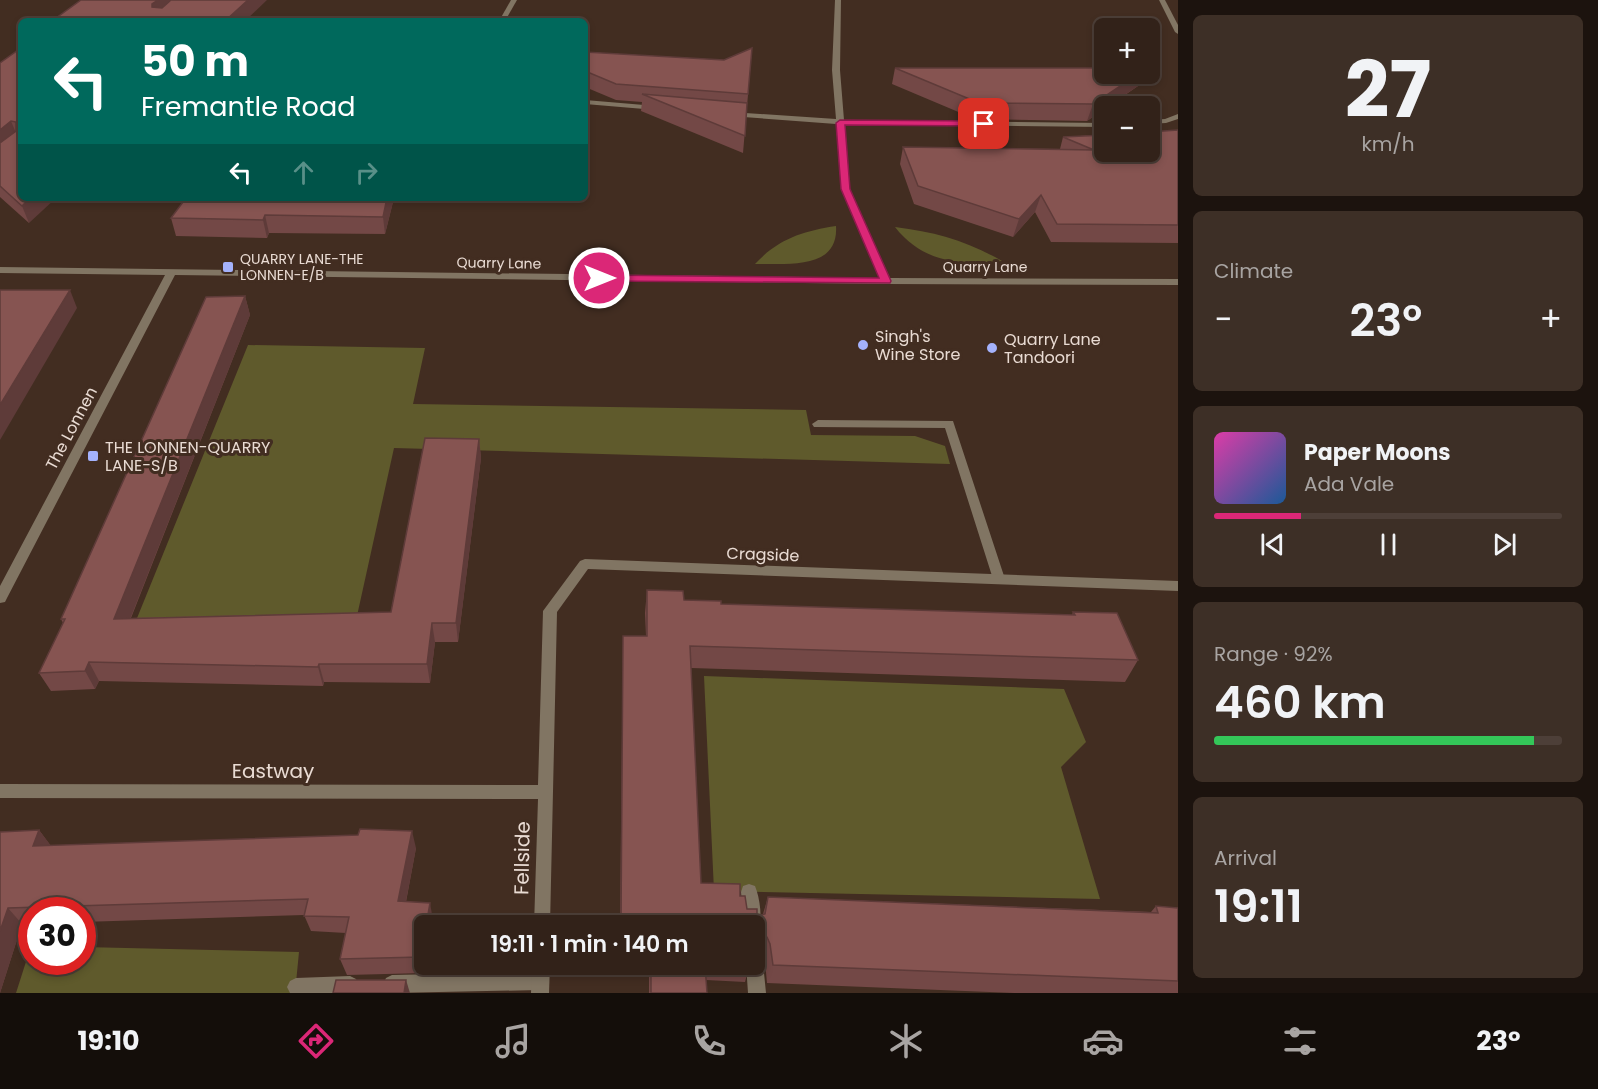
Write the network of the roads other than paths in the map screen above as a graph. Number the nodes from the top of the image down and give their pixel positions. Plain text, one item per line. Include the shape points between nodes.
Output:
1 (514, 0) edge
2 (838, 0) edge
3 (1162, 0) edge
4 (504, 18) edge
5 (1178, 32) edge
6 (588, 102) edge
7 (666, 109) edge
8 (724, 113) edge
9 (1178, 116) edge
10 (1160, 121) edge
11 (840, 123) junction
12 (1094, 125) edge
13 (0, 270) edge
14 (171, 273) junction
15 (886, 281) junction
16 (1178, 282) edge
17 (818, 424) dead end
18 (999, 579) junction
19 (1178, 586) edge
20 (0, 598) edge
21 (0, 791) edge
22 (545, 792) junction
23 (749, 892) dead end
24 (542, 915) edge
25 (751, 915) edge
26 (755, 975) edge
27 (540, 979) edge
28 (296, 987) dead end
29 (757, 993) edge

1 - 4 street
2 - 11 street via 836,70
3 - 5 street
6 - 7 street
8 - 11 street
9 - 10 street
11 - 12 street
11 - 15 street via 845,189
13 - 14 street, Quarry Lane
14 - 15 street, Quarry Lane
14 - 20 street, The Lonnen
15 - 16 street, Quarry Lane
17 - 18 street via 950,424
18 - 19 street, Cragside
18 - 22 street, Cragside via 585,564 550,611
21 - 22 street, Eastway
22 - 24 street, Fellside
23 - 25 street
26 - 29 street
27 - 28 street

